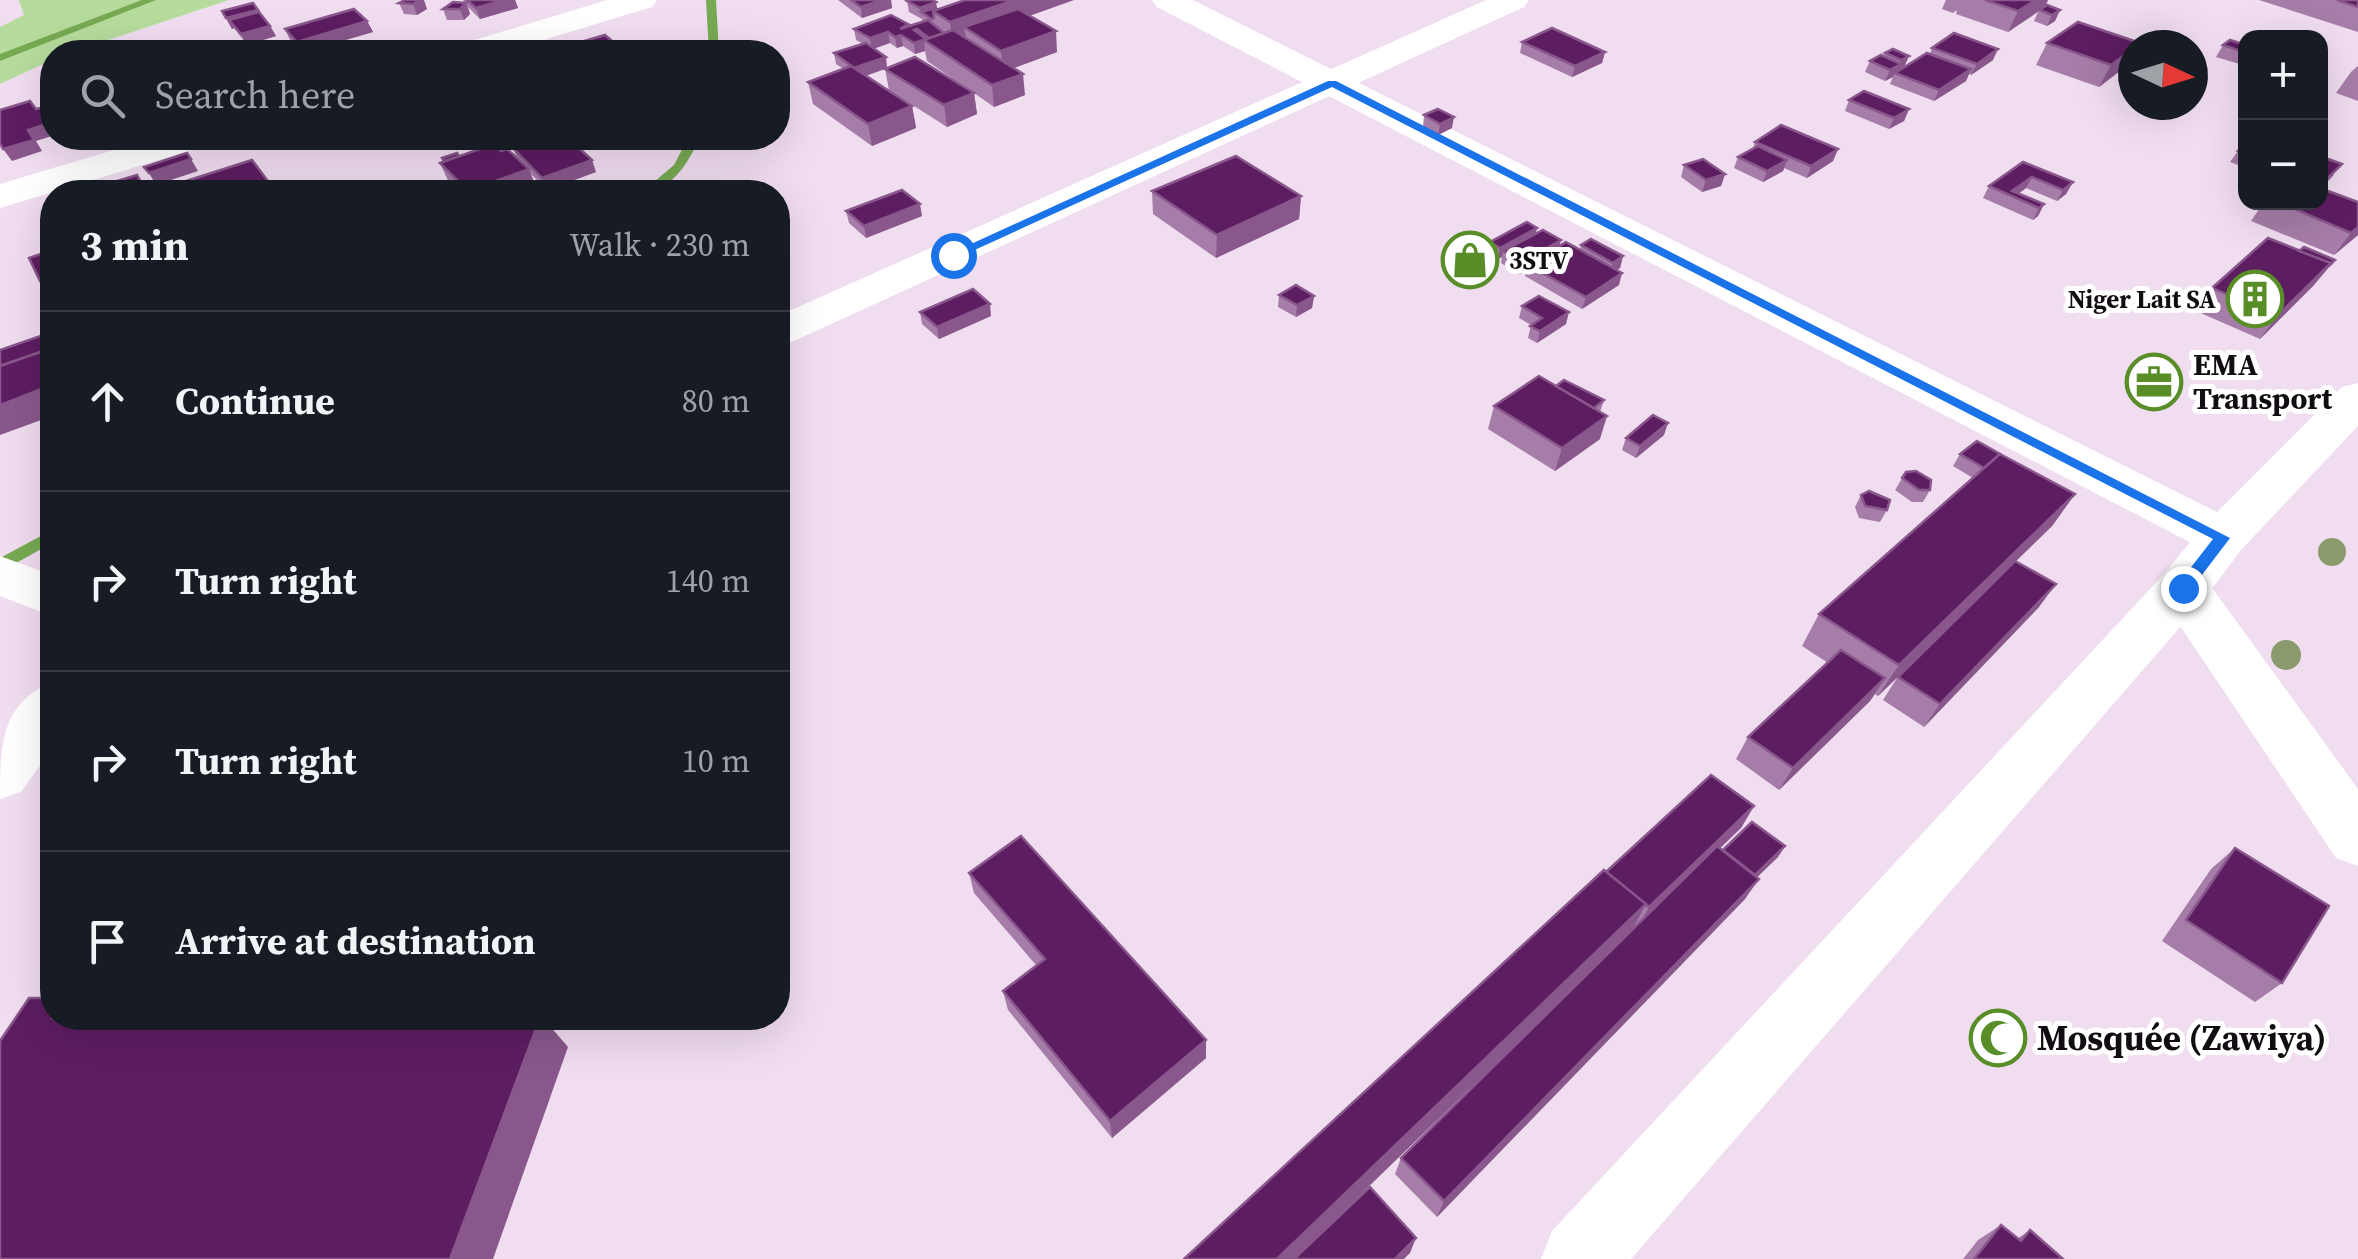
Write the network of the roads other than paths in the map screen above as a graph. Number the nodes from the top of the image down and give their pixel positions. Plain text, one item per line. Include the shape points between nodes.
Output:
1 (642, 0) edge
2 (1168, 0) edge
3 (1513, 0) edge
4 (510, 40) edge
5 (1332, 83) junction
6 (152, 150) edge
7 (53, 180) edge
8 (40, 184) edge
9 (0, 196) edge
10 (790, 327) edge
11 (2358, 398) edge
12 (2222, 538) junction
13 (0, 576) edge
14 (2183, 588) junction
15 (40, 591) edge
16 (40, 722) edge
17 (0, 774) edge
18 (2358, 839) edge
19 (1580, 1259) edge

1 - 4 street
2 - 5 street
3 - 5 street
5 - 10 street
5 - 12 street
6 - 7 street
8 - 9 street
11 - 12 street
12 - 14 street
13 - 15 street
14 - 18 street
14 - 19 street
16 - 17 street

